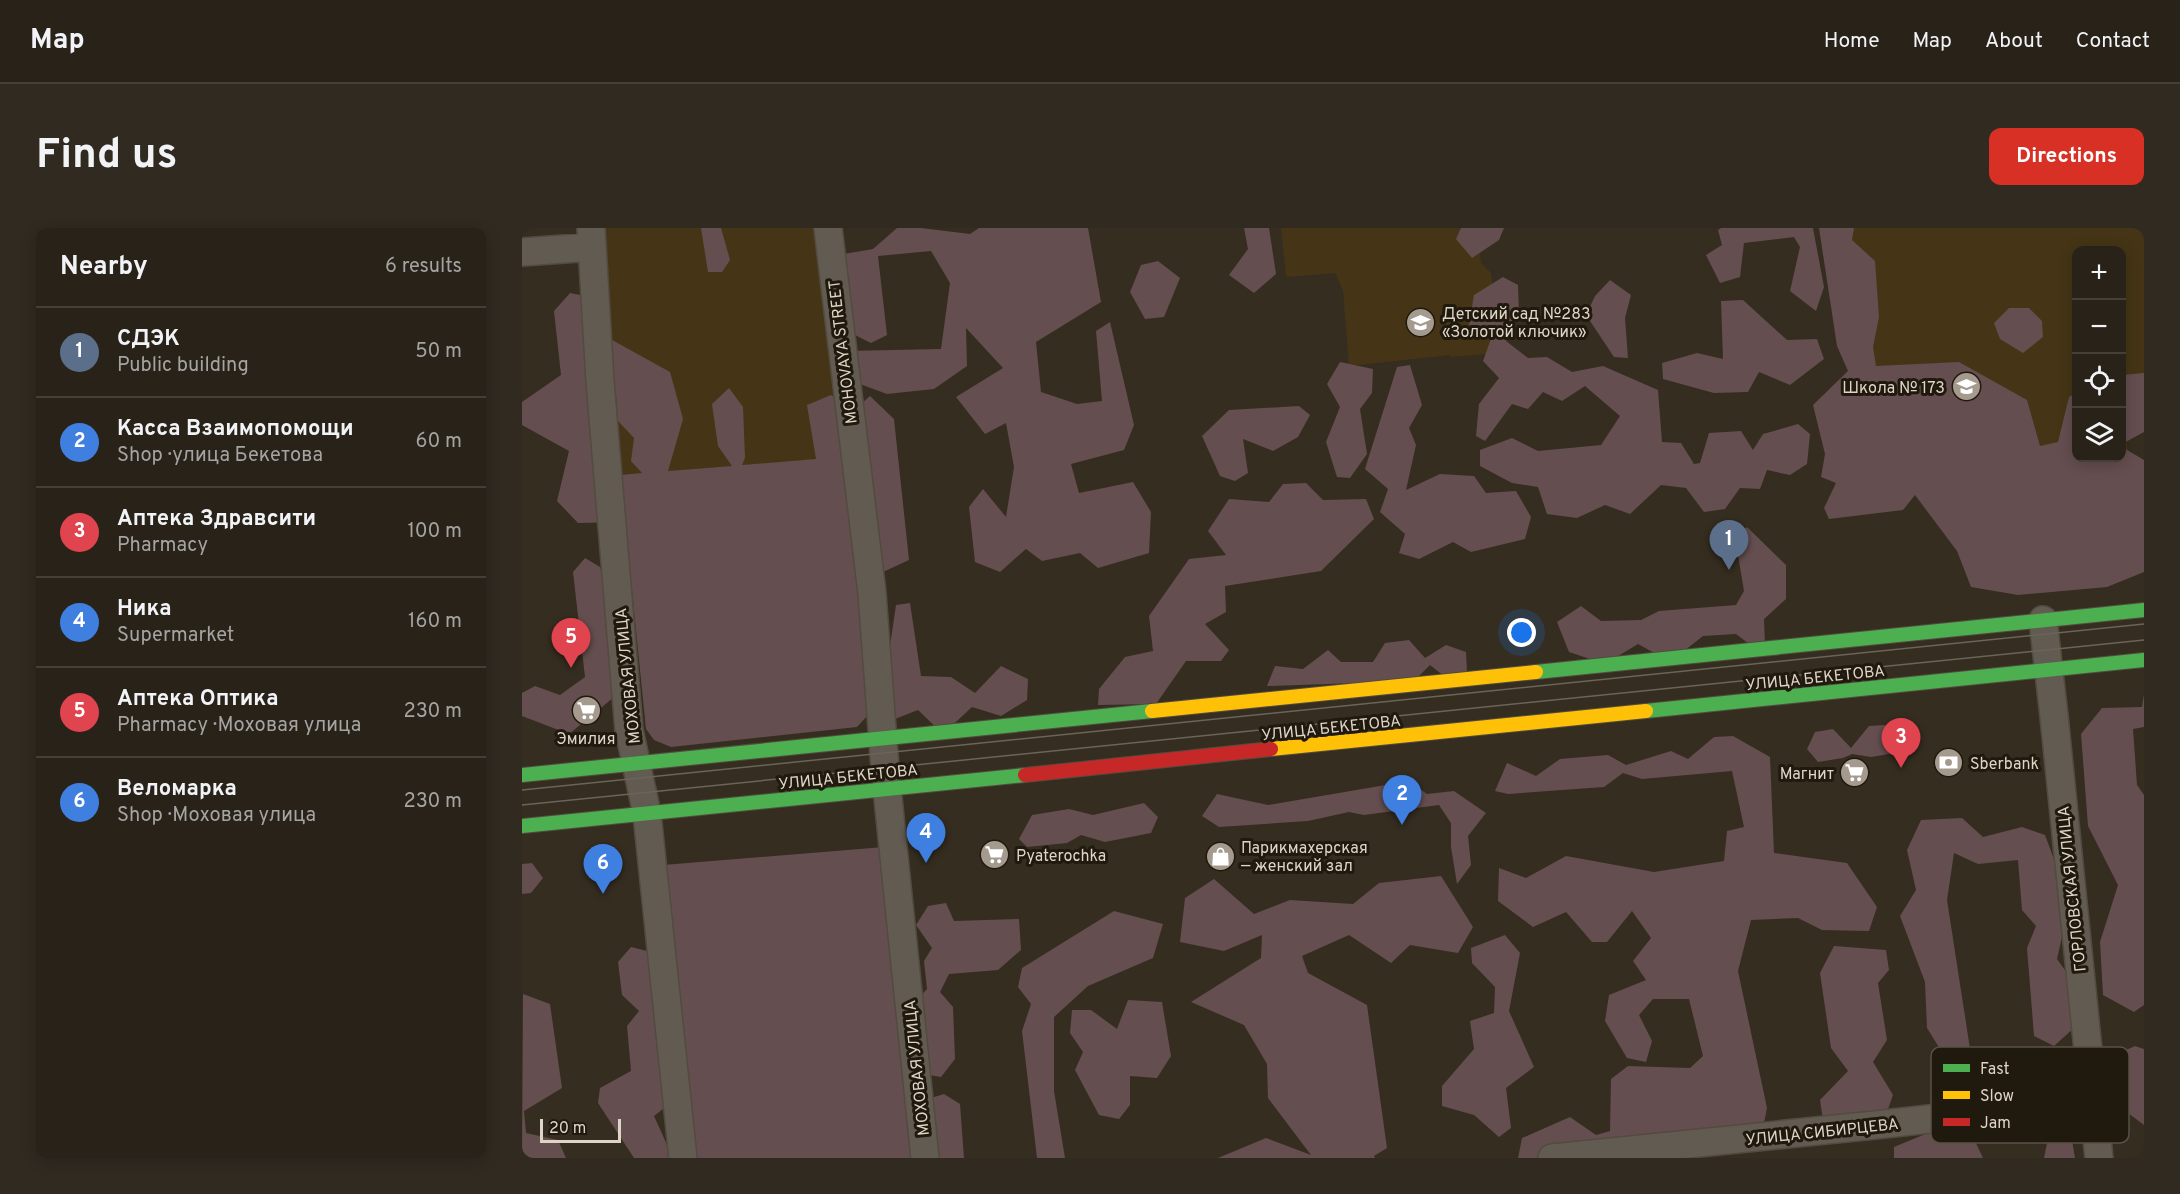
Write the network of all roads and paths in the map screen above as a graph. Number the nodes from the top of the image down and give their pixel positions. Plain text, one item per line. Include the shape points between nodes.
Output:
1 (828, 228) edge
2 (592, 237) edge
3 (522, 252) edge
4 (2144, 610) edge
5 (2043, 620) junction
6 (2144, 660) edge
7 (2048, 670) junction
8 (883, 738) junction
9 (638, 763) junction
10 (522, 775) edge
11 (888, 789) junction
12 (647, 814) junction
13 (522, 826) edge
14 (2087, 1047) edge
15 (1931, 1119) edge
16 (2096, 1143) edge
17 (683, 1158) edge
18 (925, 1158) edge
19 (1552, 1158) edge
20 (2098, 1158) edge

1 - 8 street, МОХОВАЯ УЛИЦА via 872,593
2 - 3 street
2 - 9 street, МОХОВАЯ УЛИЦА via 629,730
4 - 5 main road, УЛИЦА БЕКЕТОВА
5 - 7 street, ГОРЛОВСКАЯ УЛИЦА
5 - 8 main road, УЛИЦА БЕКЕТОВА
6 - 7 main road, УЛИЦА БЕКЕТОВА
7 - 11 main road, УЛИЦА БЕКЕТОВА
7 - 14 street, ГОРЛОВСКАЯ УЛИЦА
8 - 9 main road, УЛИЦА БЕКЕТОВА
8 - 11 street, МОХОВАЯ УЛИЦА
9 - 10 main road, УЛИЦА БЕКЕТОВА
9 - 12 street, МОХОВАЯ УЛИЦА
11 - 12 main road, УЛИЦА БЕКЕТОВА
11 - 18 street, МОХОВАЯ УЛИЦА
12 - 13 main road, УЛИЦА БЕКЕТОВА
12 - 17 street, МОХОВАЯ УЛИЦА
15 - 19 street, УЛИЦА СИБИРЦЕВА
16 - 20 street, ГОРЛОВСКАЯ УЛИЦА

